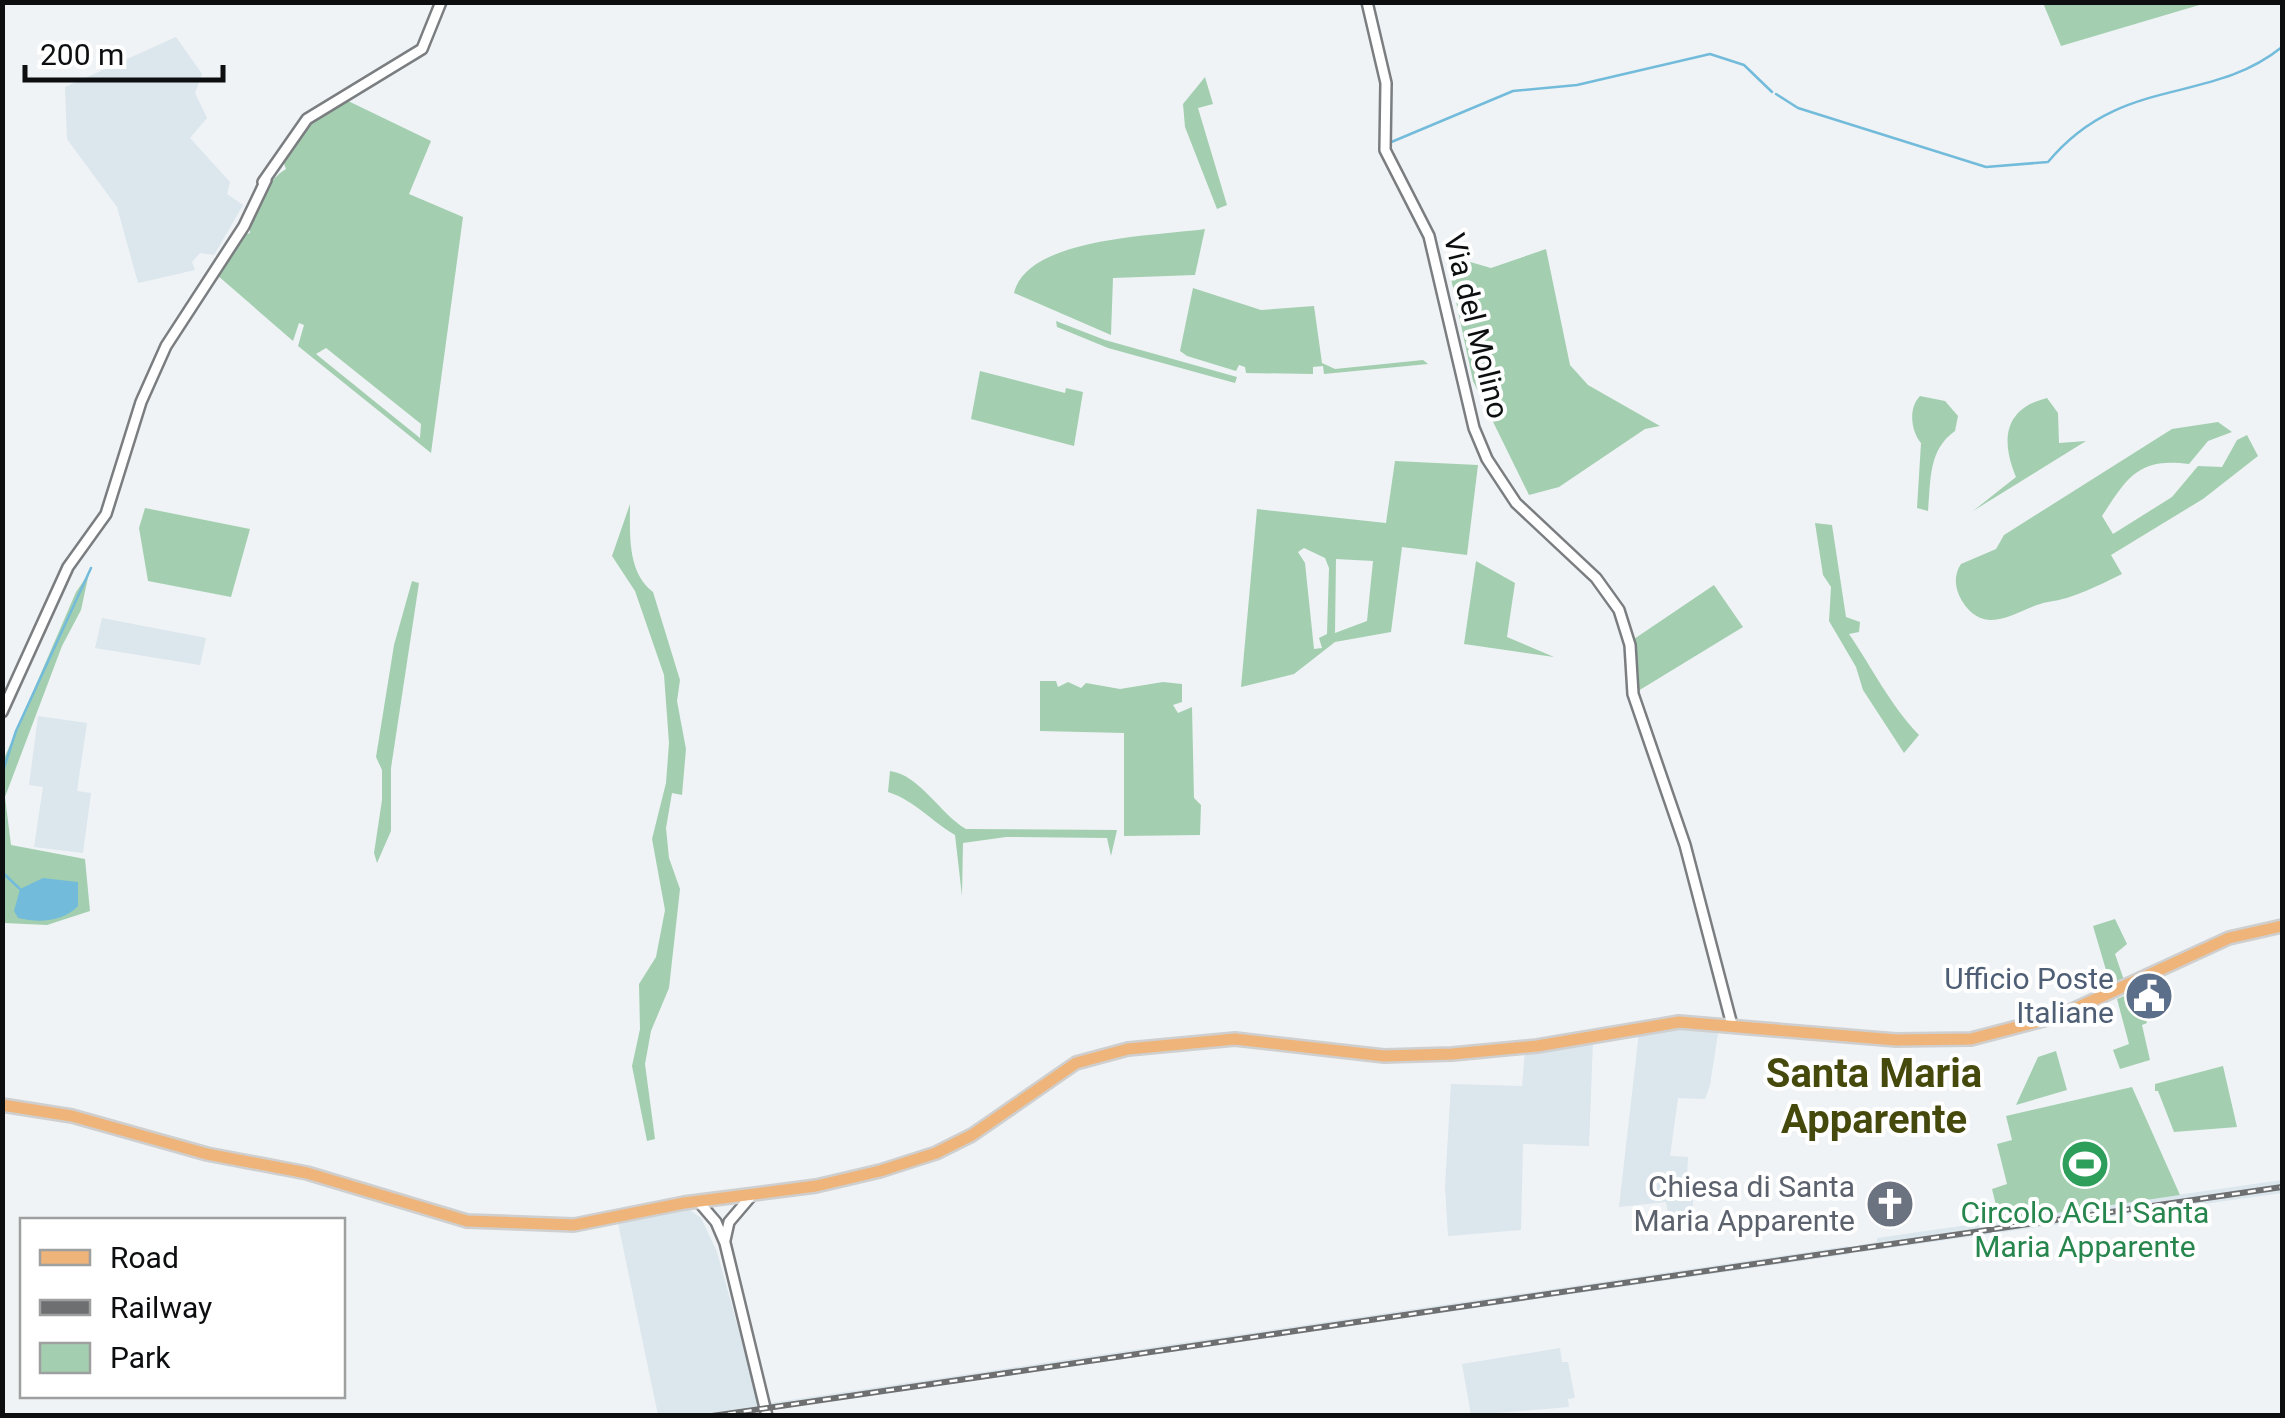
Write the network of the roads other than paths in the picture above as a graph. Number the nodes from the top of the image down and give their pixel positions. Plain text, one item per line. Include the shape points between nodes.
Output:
1 (441, 2) edge
2 (1367, 2) edge
3 (2, 712) edge
4 (2282, 926) edge
5 (1732, 1025) junction
6 (2, 1104) edge
7 (753, 1195) junction
8 (720, 1199) junction
9 (698, 1202) junction
10 (716, 1222) junction
11 (729, 1222) junction
12 (724, 1243) junction
13 (766, 1416) edge

1 - 3 street via 422,48 306,118 266,180 166,346 106,514 68,567
2 - 5 street, Via del Molino via 1386,83 1385,150 1429,236 1456,366 1487,459 1516,503 1596,578 1619,610 1630,645 1633,694 1685,845
4 - 5 main road via 2229,938 2096,1002 1991,1036 1914,1041
5 - 7 main road via 1679,1022 1439,1055 1384,1056 1235,1039 1128,1049 1063,1070 936,1153 816,1186
6 - 9 main road via 307,1173 486,1224 574,1225
7 - 8 main road
7 - 11 street
8 - 9 main road
8 - 10 street
8 - 11 street
9 - 10 street
10 - 12 street
11 - 12 street
12 - 13 street

